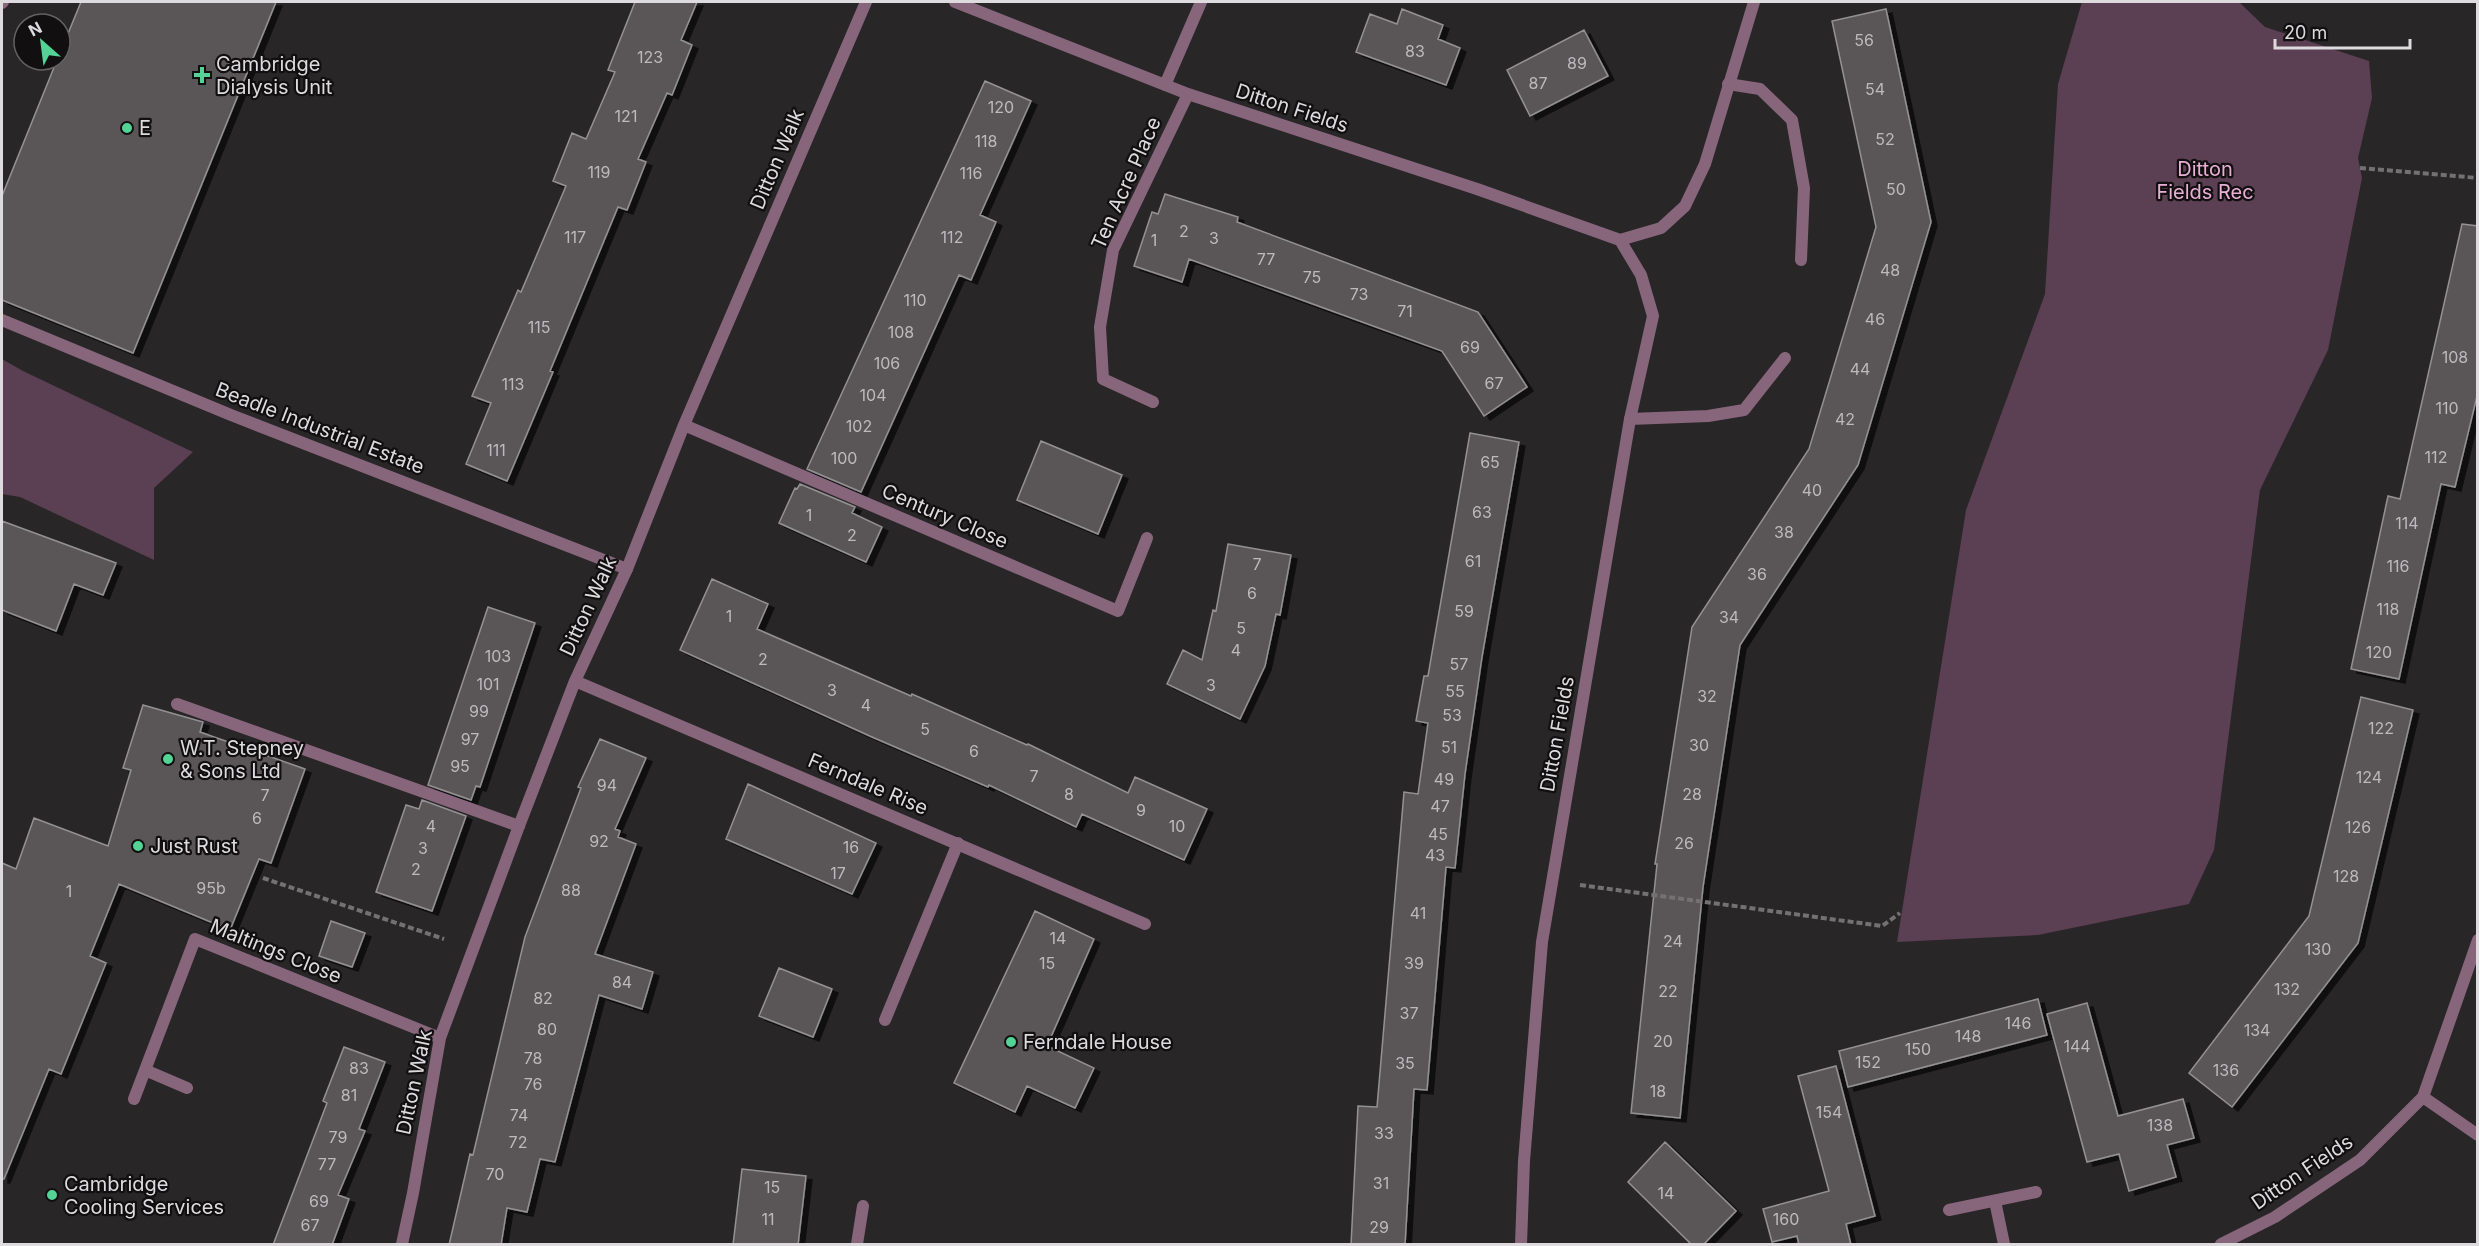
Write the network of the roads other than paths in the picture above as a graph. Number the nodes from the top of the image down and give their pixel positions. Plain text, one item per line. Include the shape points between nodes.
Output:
1 (866, 2) edge
2 (954, 2) edge
3 (1201, 2) edge
4 (1754, 2) edge
5 (1728, 84) junction
6 (1166, 85) junction
7 (1188, 94) junction
8 (1620, 240) junction
9 (1801, 261) dead end
10 (2, 320) edge
11 (1785, 358) dead end
12 (1153, 402) dead end
13 (1630, 419) junction
14 (684, 424) junction
15 (1147, 538) dead end
16 (627, 569) junction
17 (575, 681) junction
18 (177, 704) dead end
19 (519, 826) junction
20 (958, 843) junction
21 (1145, 924) dead end
22 (2478, 940) edge
23 (885, 1020) dead end
24 (440, 1038) junction
25 (145, 1070) junction
26 (187, 1088) dead end
27 (2423, 1097) junction
28 (134, 1099) dead end
29 (2478, 1135) edge
30 (2036, 1192) dead end
31 (1995, 1201) junction
32 (863, 1206) dead end
33 (1949, 1210) dead end
34 (402, 1245) edge
35 (857, 1245) edge
36 (1521, 1245) edge
37 (2004, 1245) edge
38 (2221, 1245) edge

1 - 14 street, Ditton Walk
2 - 6 street, Ditton Fields
3 - 6 street
4 - 5 street
5 - 8 street via 1705,164 1685,206 1661,228
5 - 9 street via 1760,89 1792,120 1804,188
6 - 7 street, Ditton Fields
7 - 8 street, Ditton Fields
7 - 12 street, Ten Acre Place via 1113,250 1100,327 1103,379
8 - 13 street, Ditton Fields via 1641,275 1653,316
10 - 16 street, Beadle Industrial Estate via 231,415
11 - 13 street via 1744,410 1708,416
13 - 36 street, Ditton Fields via 1542,942
14 - 15 street, Century Close via 1118,611
14 - 16 street, Ditton Walk
16 - 17 street, Ditton Walk
17 - 19 street, Ditton Walk
17 - 20 street, Ferndale Rise
18 - 19 street
19 - 24 street, Ditton Walk
20 - 21 street, Ferndale Rise
20 - 23 street
22 - 27 street, Ditton Fields
24 - 25 street, Maltings Close via 195,939
24 - 34 street, Ditton Walk
25 - 26 street
25 - 28 street, Maltings Close
27 - 29 street
27 - 38 street, Ditton Fields via 2360,1160 2276,1217
30 - 31 street
31 - 33 street
31 - 37 street
32 - 35 street

